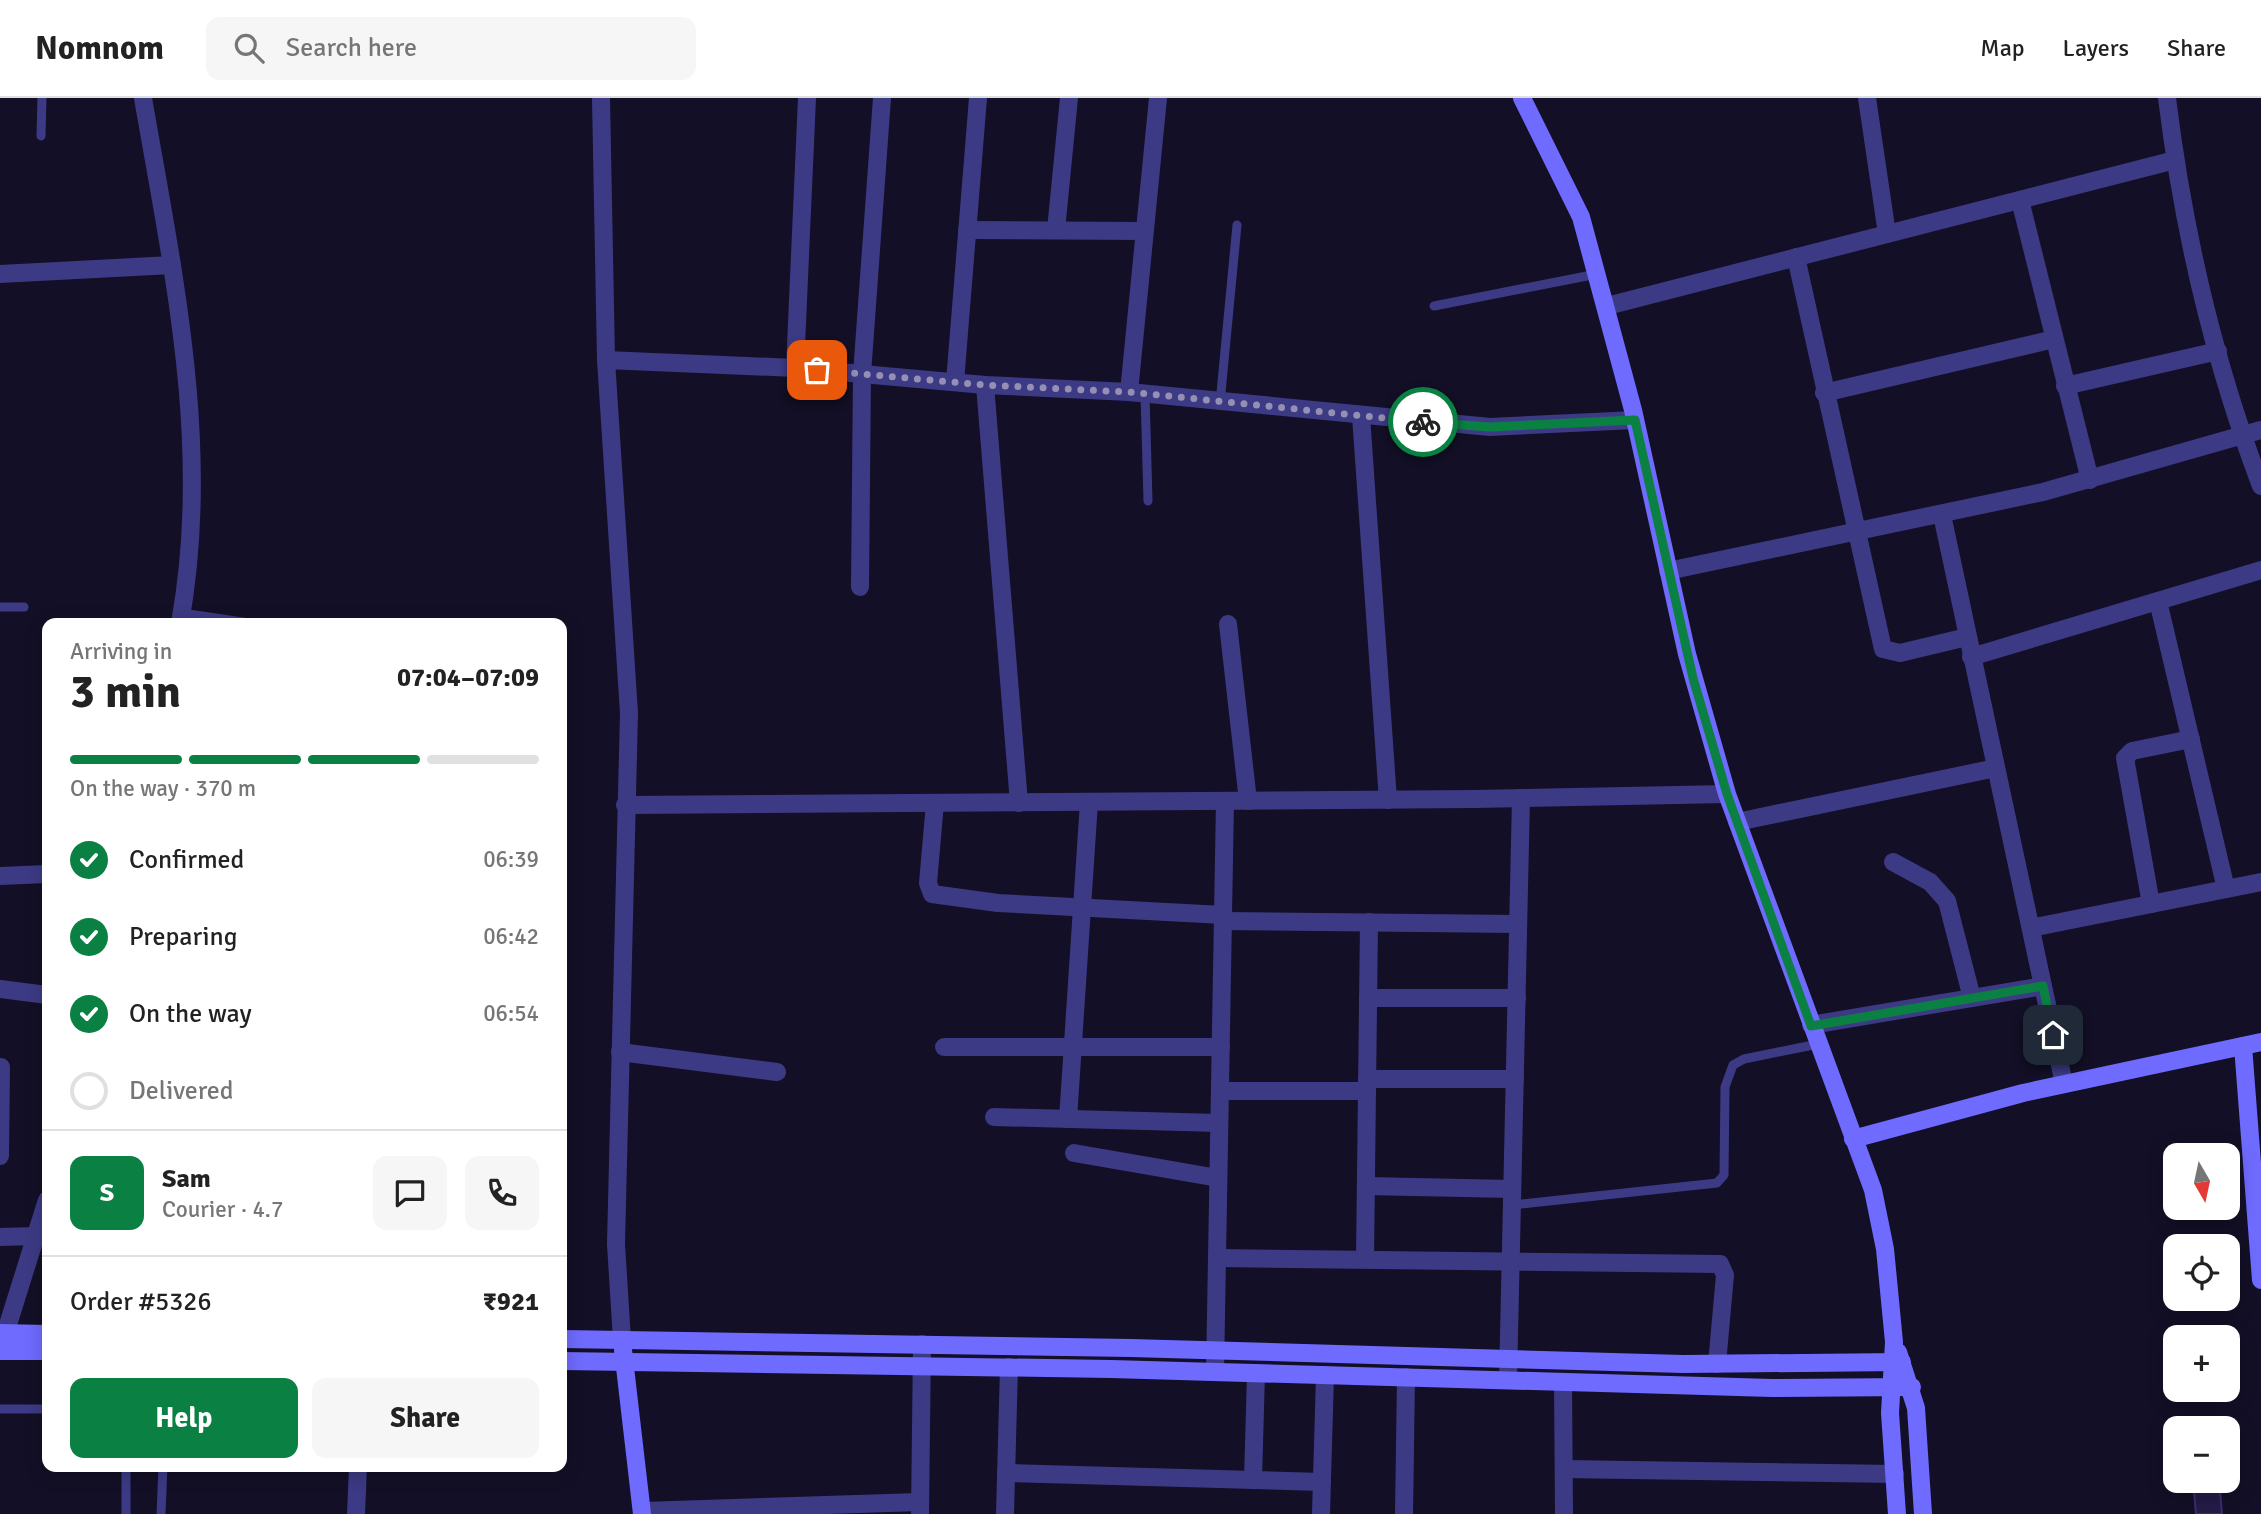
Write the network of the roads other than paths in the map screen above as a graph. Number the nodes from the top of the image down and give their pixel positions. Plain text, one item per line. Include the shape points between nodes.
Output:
1 (42, 98) edge
2 (143, 98) edge
3 (601, 98) edge
4 (807, 98) edge
5 (882, 98) edge
6 (978, 98) edge
7 (1069, 98) edge
8 (1158, 98) edge
9 (1522, 98) edge
10 (1867, 98) edge
11 (2167, 98) edge
12 (41, 136) dead end
13 (2175, 160) junction
14 (2020, 200) junction
15 (1237, 225) dead end
16 (967, 230) junction
17 (1056, 230) junction
18 (1144, 231) junction
19 (1887, 234) junction
20 (1796, 257) junction
21 (172, 265) junction
22 (0, 274) edge
23 (1598, 274) junction
24 (1434, 306) dead end
25 (1606, 306) junction
26 (2054, 339) junction
27 (2218, 351) junction
28 (606, 360) junction
29 (794, 368) junction
30 (862, 374) junction
31 (955, 382) junction
32 (985, 385) junction
33 (2065, 386) junction
34 (1137, 393) junction
35 (1824, 393) junction
36 (1220, 403) junction
37 (1361, 416) junction
38 (1635, 420) junction
39 (2252, 433) edge
40 (2090, 480) junction
41 (2261, 486) edge
42 (1149, 501) dead end
43 (1942, 516) junction
44 (1856, 532) junction
45 (2261, 570) edge
46 (1668, 571) junction
47 (860, 587) dead end
48 (2158, 601) junction
49 (0, 607) edge
50 (24, 607) dead end
51 (181, 618) edge
52 (1228, 624) dead end
53 (1967, 638) junction
54 (1972, 657) junction
55 (2191, 739) junction
56 (1996, 768) junction
57 (1727, 794) junction
58 (1521, 798) junction
59 (1388, 800) junction
60 (1225, 801) junction
61 (1248, 801) junction
62 (1089, 802) junction
63 (935, 803) junction
64 (1019, 803) junction
65 (625, 805) junction
66 (1737, 822) junction
67 (1892, 862) dead end
68 (42, 874) edge
69 (0, 876) edge
70 (2261, 882) edge
71 (2226, 889) junction
72 (2151, 904) junction
73 (1081, 908) junction
74 (1223, 918) junction
75 (1369, 922) junction
76 (1518, 924) junction
77 (2031, 928) junction
78 (2043, 986) junction
79 (0, 989) edge
80 (42, 994) edge
81 (1368, 998) junction
82 (1517, 998) junction
83 (1972, 998) junction
84 (1811, 1026) junction
85 (2261, 1042) edge
86 (1818, 1044) junction
87 (2242, 1046) junction
88 (943, 1047) dead end
89 (1073, 1047) junction
90 (1221, 1047) junction
91 (620, 1052) junction
92 (1, 1067) edge
93 (777, 1072) dead end
94 (1515, 1079) junction
95 (2064, 1084) junction
96 (1367, 1085) junction
97 (1220, 1091) junction
98 (993, 1117) dead end
99 (1068, 1119) junction
100 (1219, 1123) junction
101 (1853, 1139) junction
102 (1074, 1153) dead end
103 (0, 1156) edge
104 (1218, 1178) junction
105 (1366, 1185) junction
106 (1512, 1197) junction
107 (42, 1216) edge
108 (36, 1236) junction
109 (0, 1237) edge
110 (2260, 1244) edge
111 (1217, 1258) junction
112 (1365, 1259) junction
113 (1511, 1262) junction
114 (2261, 1280) edge
115 (42, 1335) edge
116 (567, 1339) edge
117 (622, 1340) junction
118 (1, 1342) edge
119 (922, 1344) junction
120 (42, 1350) edge
121 (1215, 1350) junction
122 (1508, 1359) junction
123 (567, 1361) edge
124 (624, 1362) junction
125 (1897, 1362) junction
126 (1717, 1364) junction
127 (922, 1366) junction
128 (1009, 1367) junction
129 (1214, 1372) junction
130 (1256, 1373) junction
131 (1325, 1375) junction
132 (1406, 1377) junction
133 (1508, 1380) junction
134 (1563, 1382) junction
135 (1912, 1387) junction
136 (1890, 1388) junction
137 (0, 1409) edge
138 (42, 1409) edge
139 (1564, 1469) junction
140 (126, 1472) edge
141 (163, 1472) edge
142 (358, 1472) edge
143 (1006, 1473) junction
144 (1895, 1474) junction
145 (1253, 1480) junction
146 (1322, 1482) junction
147 (920, 1508) edge
148 (642, 1512) edge
149 (126, 1514) edge
150 (161, 1514) edge
151 (356, 1514) edge
152 (1005, 1514) edge
153 (1321, 1514) edge
154 (1404, 1514) edge
155 (1564, 1514) edge
156 (1898, 1514) edge
157 (1923, 1514) edge

1 - 12 lane
2 - 21 street
3 - 28 street
4 - 29 street
5 - 30 street
6 - 16 street
7 - 17 street
8 - 18 street
9 - 23 street via 1581,217
10 - 19 street
11 - 13 street
13 - 14 street
13 - 27 street via 2186,225
14 - 19 street
14 - 26 street
15 - 36 lane
16 - 17 street
16 - 31 street
17 - 18 street
18 - 34 street
19 - 20 street
20 - 25 street
20 - 35 street
21 - 22 street
21 - 51 street via 186,344 193,434 191,542
23 - 24 lane
23 - 25 street
25 - 38 street
26 - 33 street
26 - 35 street
27 - 33 street
27 - 39 street
28 - 29 street
28 - 65 street via 626,635
29 - 30 street
30 - 31 street
30 - 47 street
31 - 32 street
32 - 34 street
32 - 64 street
33 - 40 street
34 - 36 street
34 - 42 lane
35 - 44 street
36 - 37 street
37 - 38 street via 1490,427
37 - 59 street
38 - 46 street
39 - 40 street
39 - 41 street
40 - 43 street
43 - 44 street
43 - 53 street
44 - 46 street
44 - 53 street via 1884,649 1900,653
45 - 48 street
46 - 57 street
48 - 54 street
48 - 55 street
49 - 50 lane
52 - 61 street
53 - 54 street
54 - 56 street
55 - 71 street
55 - 72 street via 2132,751 2125,758
56 - 66 street
56 - 77 street
57 - 58 street
57 - 66 street
58 - 59 street
58 - 76 street
59 - 61 street
60 - 61 street
60 - 62 street
60 - 74 street
62 - 64 street
62 - 73 street
63 - 64 street
63 - 65 street
63 - 73 street via 928,883 932,894
65 - 91 street
66 - 84 street
67 - 83 street via 1930,881 1947,901
68 - 69 street
70 - 71 street
71 - 72 street
72 - 77 street
73 - 74 street
73 - 89 street
74 - 75 street
74 - 90 street
75 - 76 street
75 - 81 street
76 - 82 street
77 - 78 street
78 - 83 street
78 - 95 street
79 - 80 street
81 - 82 street
81 - 96 street
82 - 94 street
83 - 84 street
84 - 86 street
85 - 87 street
86 - 101 street
86 - 106 lane via 1733,1065 1725,1087 1724,1175 1717,1183
87 - 95 street
87 - 110 street
88 - 89 street
89 - 90 street
89 - 99 street
90 - 97 street
91 - 93 street
91 - 117 street via 616,1244
92 - 103 street
94 - 96 street
94 - 106 street
95 - 101 street
96 - 97 street
96 - 105 street
97 - 100 street
98 - 99 street
99 - 100 street
100 - 104 street
101 - 125 street via 1880,1218
102 - 104 street
104 - 111 street
105 - 106 street
105 - 112 street
106 - 113 street
107 - 108 street
108 - 109 street
108 - 118 street
110 - 114 street
111 - 112 street
111 - 121 street
112 - 113 street
113 - 122 street
113 - 126 street via 1720,1264 1726,1275
115 - 118 street
116 - 117 street
117 - 119 street
117 - 124 street
118 - 120 street
119 - 121 street
119 - 127 street
121 - 122 street
121 - 129 street
122 - 126 street
122 - 133 street
123 - 124 street
124 - 127 street
124 - 148 street
125 - 126 street
125 - 135 street
125 - 136 street
127 - 128 street
127 - 147 street
128 - 129 street
128 - 143 street
129 - 130 street
130 - 131 street
130 - 145 street
131 - 132 street
131 - 146 street
132 - 133 street
132 - 154 street
133 - 134 street
134 - 136 street
134 - 139 street
135 - 136 street
135 - 157 street
136 - 144 street
137 - 138 lane
139 - 144 street
139 - 155 street
140 - 149 lane
141 - 150 lane
142 - 151 street
143 - 145 street
143 - 152 street
144 - 156 street
145 - 146 street
146 - 153 street
147 - 148 street

